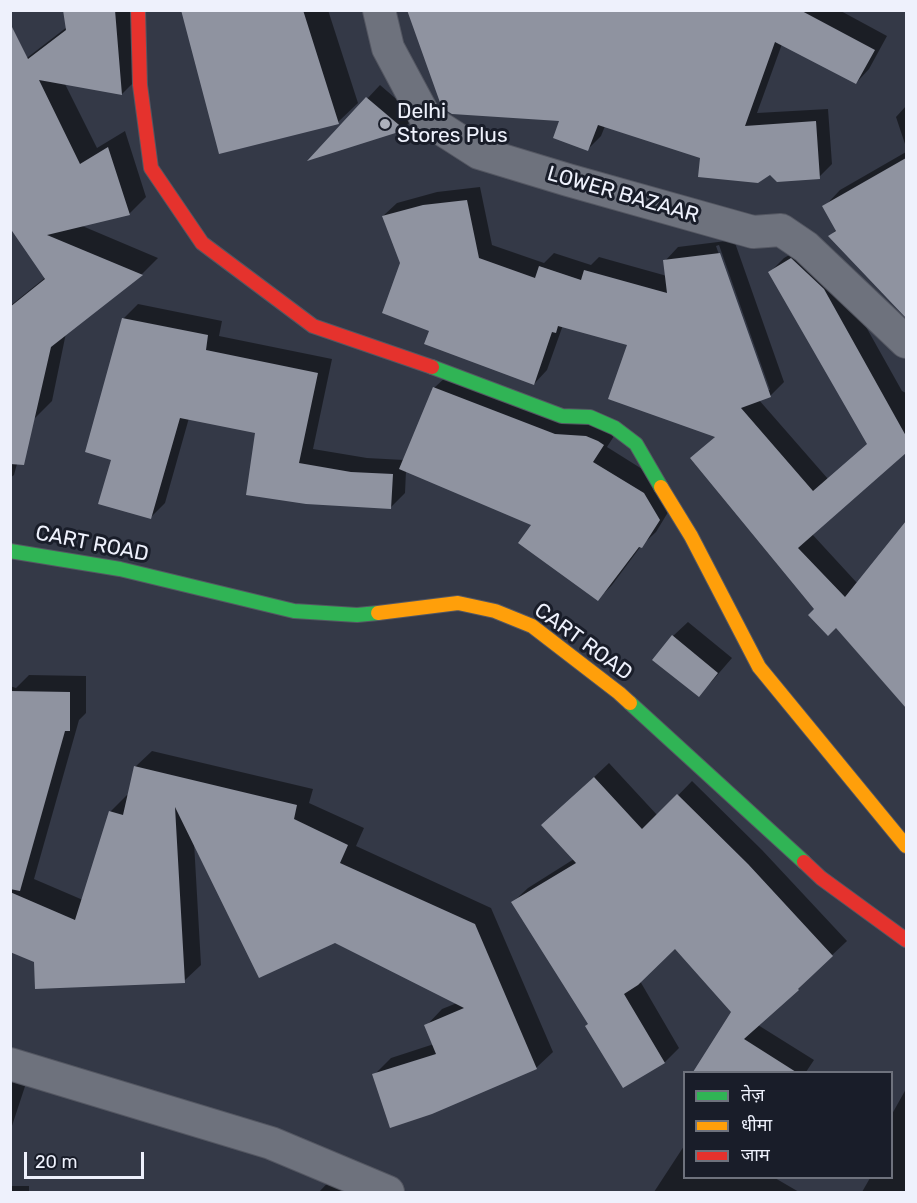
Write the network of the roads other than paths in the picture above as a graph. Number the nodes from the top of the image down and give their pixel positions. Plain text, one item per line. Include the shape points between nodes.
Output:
1 (138, 10) edge
2 (379, 10) edge
3 (906, 342) edge
4 (10, 551) edge
5 (906, 846) edge
6 (906, 940) edge
7 (10, 1064) edge
8 (388, 1192) edge

1 - 5 street via 140,86 150,168 202,243 313,326 562,416 590,417 615,428 636,444 691,536 759,667
2 - 3 street, LOWER BAZAAR via 388,48 426,119 479,153 753,232 781,230 806,248
4 - 6 street, CART ROAD via 120,569 294,611 357,615 458,603 495,611 532,626 620,693 821,878
7 - 8 street via 271,1143

